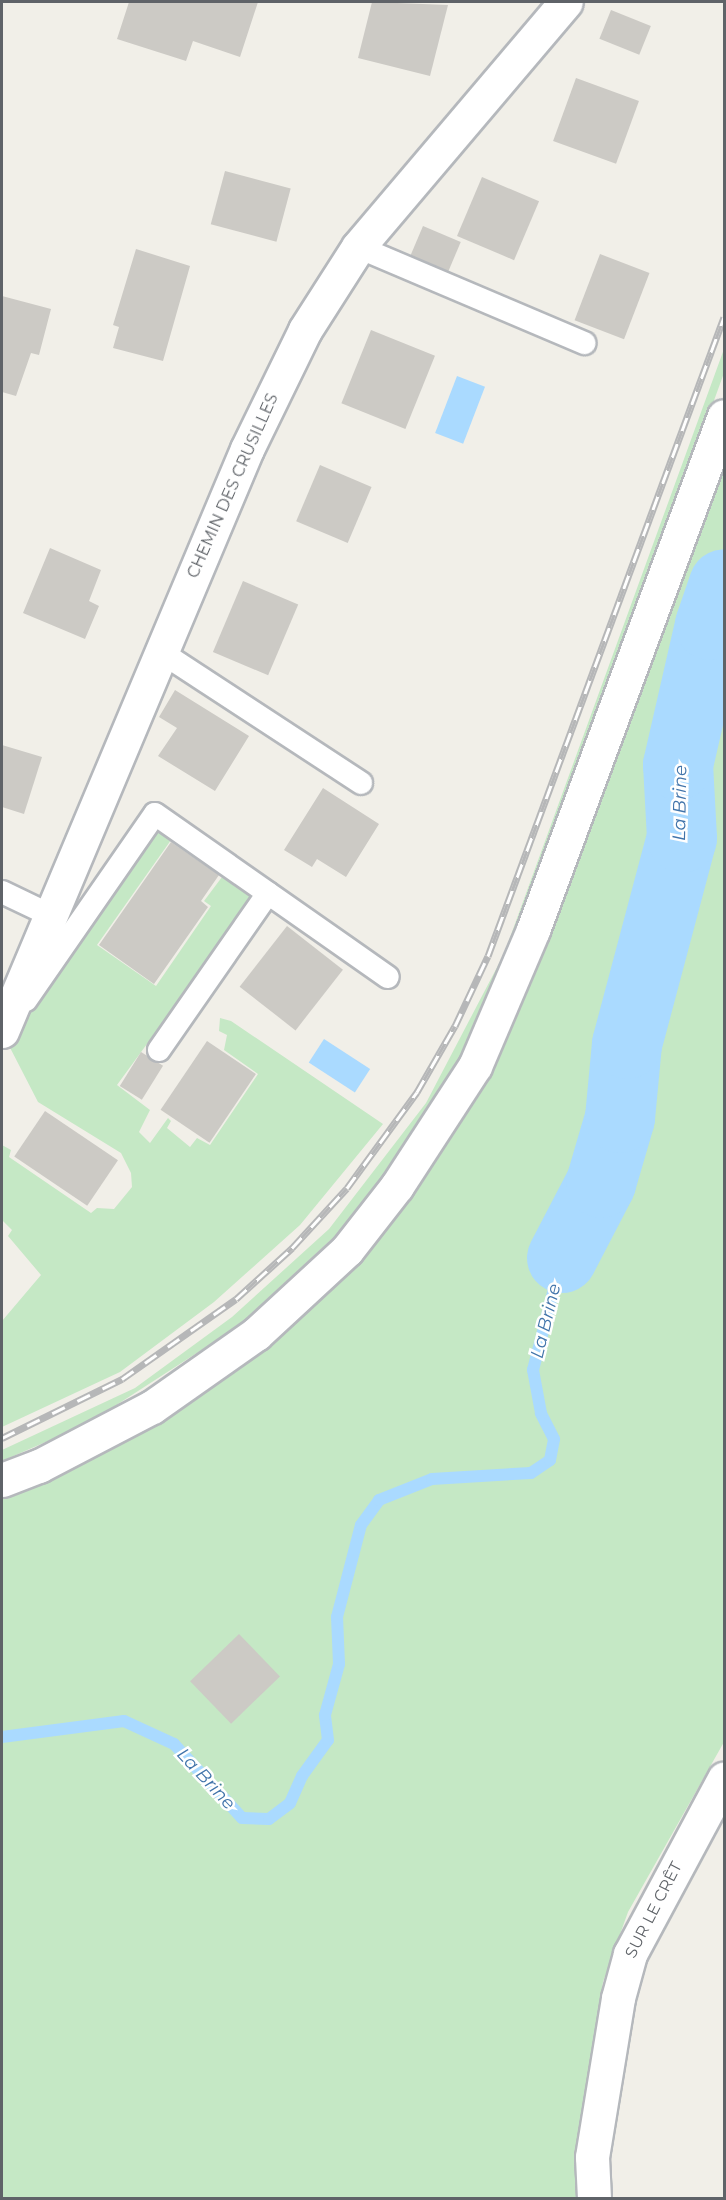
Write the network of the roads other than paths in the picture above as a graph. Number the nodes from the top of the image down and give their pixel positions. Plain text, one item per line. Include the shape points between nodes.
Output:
1 (566, 2) edge
2 (358, 247) junction
3 (584, 343) dead end
4 (724, 416) edge
5 (161, 652) junction
6 (361, 783) dead end
7 (2, 892) edge
8 (268, 893) junction
9 (50, 915) junction
10 (388, 976) dead end
11 (2, 1031) edge
12 (2, 1036) edge
13 (159, 1050) dead end
14 (2, 1480) edge
15 (724, 1779) edge
16 (594, 2199) edge

1 - 2 street, CHEMIN DES CRUSILLES
2 - 3 lane
2 - 5 street, CHEMIN DES CRUSILLES via 305,330 247,449
4 - 14 street via 520,962 476,1066 397,1186 347,1250 256,1334 152,1407 39,1466
5 - 6 lane
5 - 9 street, CHEMIN DES CRUSILLES
7 - 9 lane
8 - 10 lane
8 - 12 lane via 155,814
8 - 13 lane
9 - 11 street, CHEMIN DES CRUSILLES
15 - 16 street, SUR LE CRÊT via 630,1954 618,1998 592,2157

